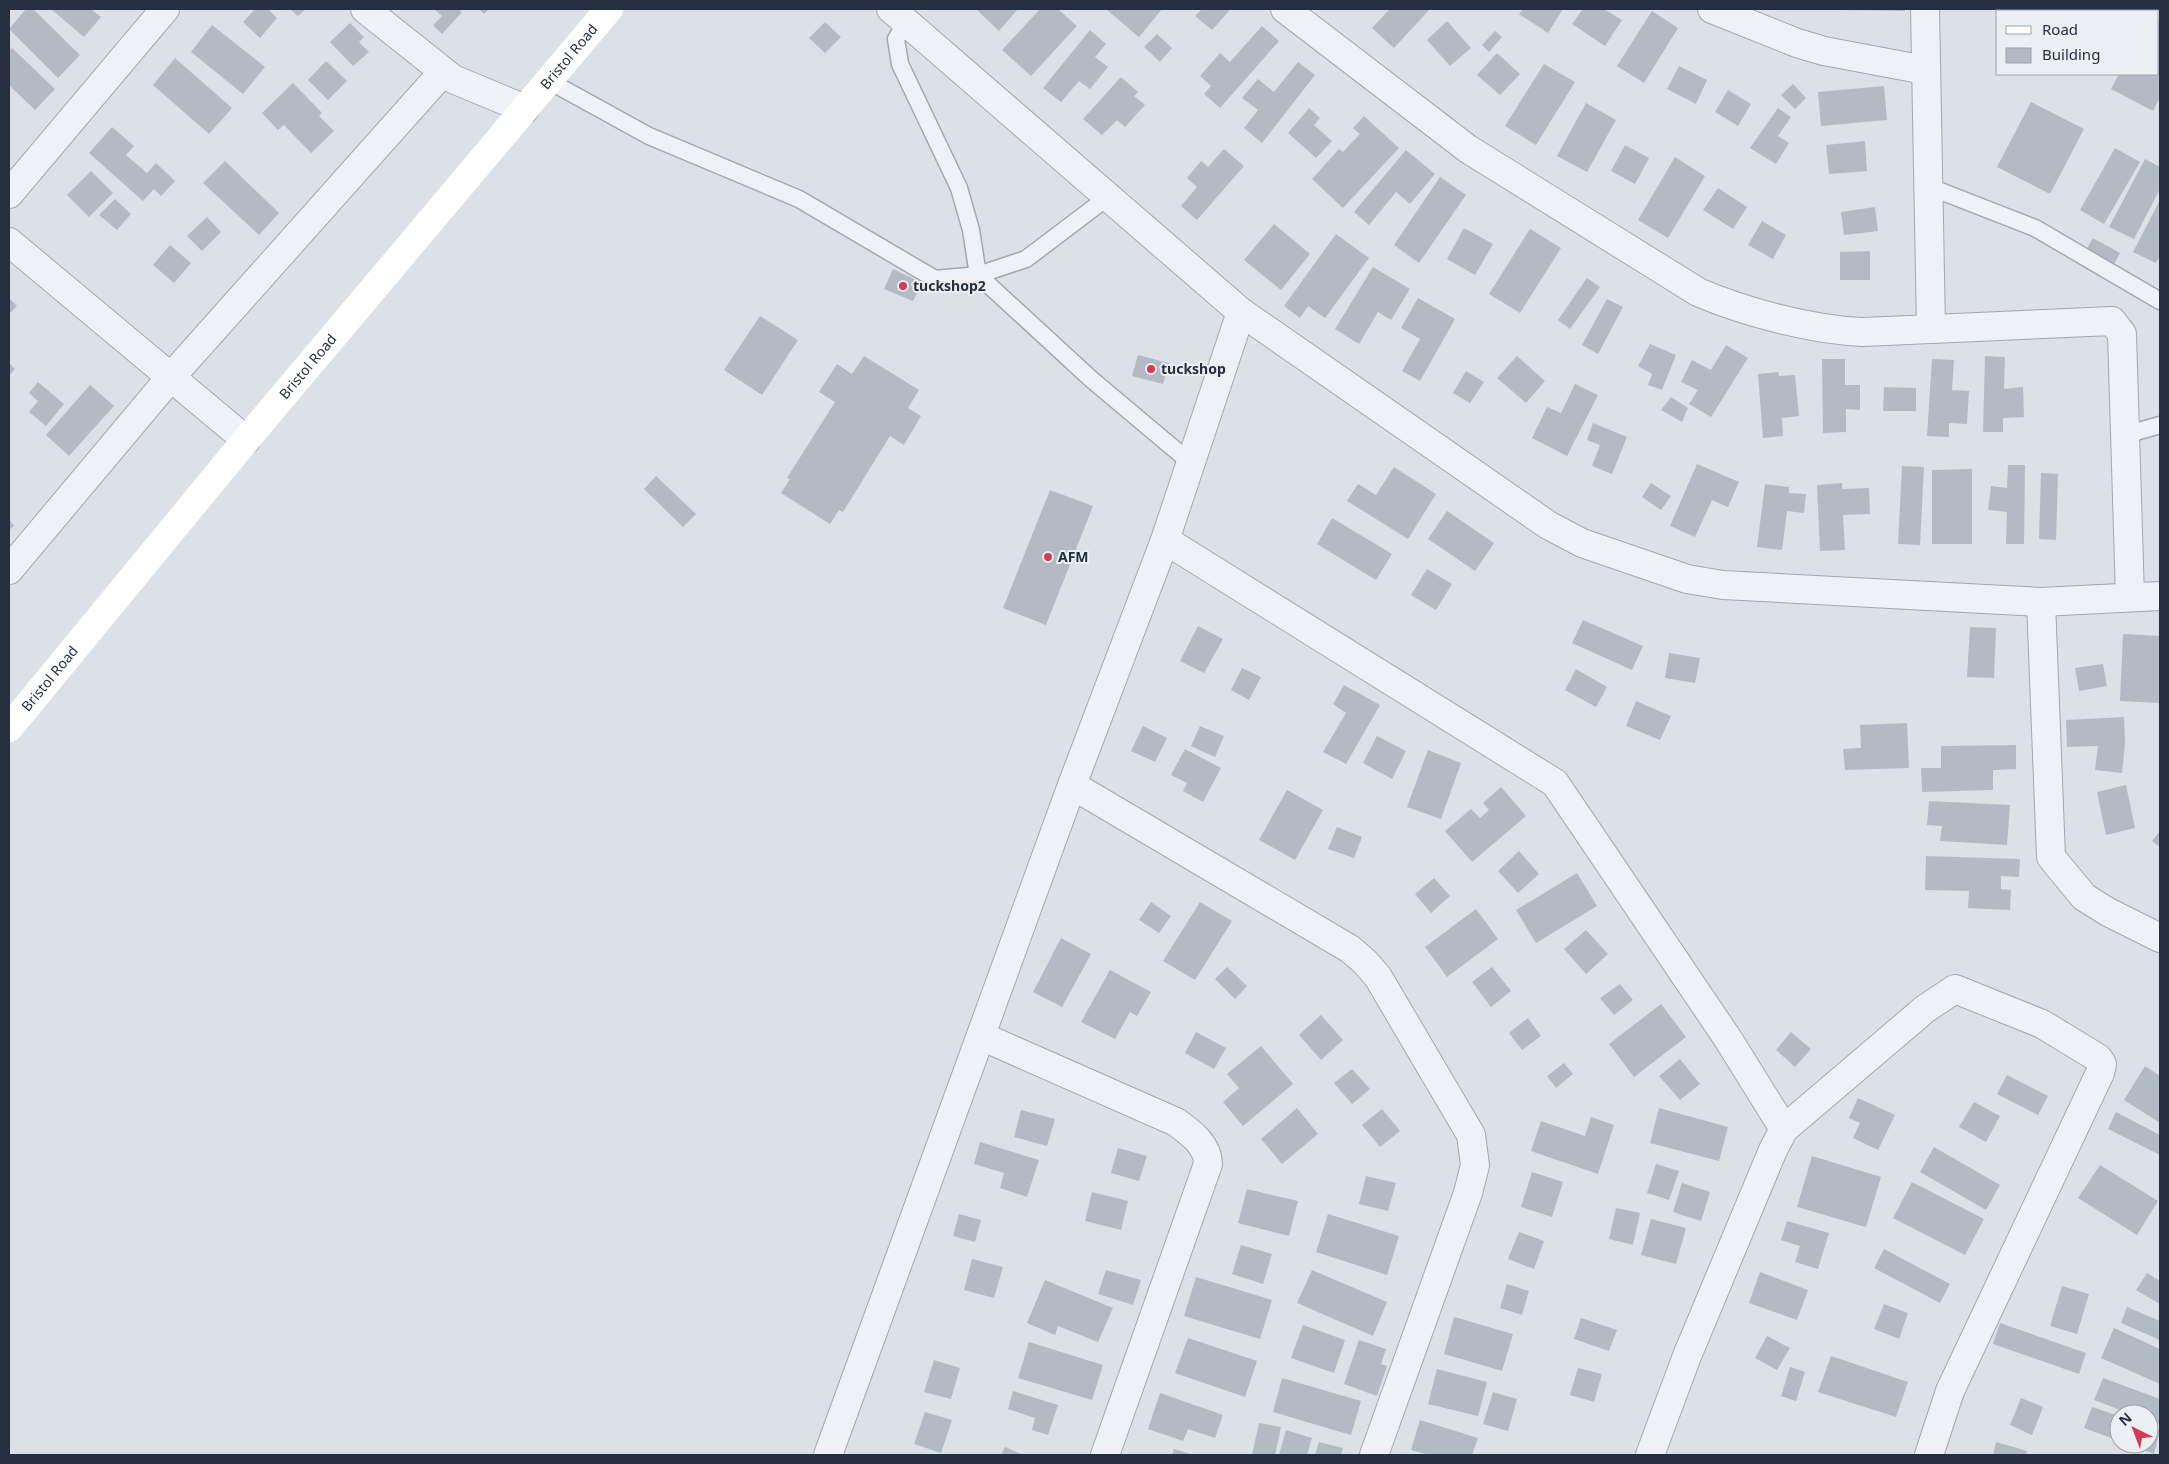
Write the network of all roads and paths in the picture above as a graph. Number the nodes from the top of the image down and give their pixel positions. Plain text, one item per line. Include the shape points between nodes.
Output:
1 (165, 9) edge
2 (365, 9) edge
3 (609, 9) edge
4 (1285, 9) edge
5 (1712, 9) edge
6 (1925, 9) edge
7 (898, 15) edge
8 (1925, 70) junction
9 (443, 72) junction
10 (548, 81) junction
11 (525, 109) junction
12 (1930, 187) junction
13 (9, 194) edge
14 (1108, 197) junction
15 (9, 242) edge
16 (978, 275) junction
17 (2160, 301) edge
18 (1241, 312) junction
19 (1931, 328) junction
20 (170, 378) junction
21 (2160, 425) edge
22 (2125, 434) junction
23 (246, 440) junction
24 (1191, 463) junction
25 (1165, 540) junction
26 (9, 570) edge
27 (2160, 596) edge
28 (2130, 597) junction
29 (2041, 602) junction
30 (9, 728) edge
31 (1072, 785) junction
32 (2160, 938) edge
33 (981, 1036) junction
34 (1784, 1129) junction
35 (828, 1455) edge
36 (1105, 1455) edge
37 (1374, 1455) edge
38 (1650, 1455) edge
39 (1929, 1455) edge

1 - 13 street
2 - 9 street
3 - 10 street, Bristol Road
4 - 19 street via 1468,149 1698,292 1738,308 1840,331
5 - 8 street via 1824,51
6 - 8 street
7 - 14 street
7 - 16 lane via 896,39 900,64 959,188 971,230
8 - 12 street
9 - 11 street
9 - 20 street
10 - 11 street, Bristol Road
10 - 16 lane via 650,136 799,199 936,279
11 - 23 street, Bristol Road
12 - 17 lane via 2035,228
12 - 19 street
14 - 16 lane via 1026,259
14 - 18 street
15 - 20 street
16 - 24 lane
18 - 24 street
18 - 29 street via 1548,525 1582,543 1687,579 1723,586
19 - 22 street via 2112,321 2122,334
20 - 23 street
20 - 26 street
21 - 22 lane
22 - 28 street
23 - 30 street, Bristol Road
24 - 25 street
25 - 31 street
25 - 34 street via 1555,783 1728,1039
27 - 28 street
28 - 29 street
29 - 32 street via 2051,857 2084,897
31 - 33 street
31 - 37 street via 1350,949 1366,962 1471,1135 1474,1165 1468,1193
33 - 35 street
33 - 36 street via 1176,1122 1195,1138 1208,1157
34 - 38 street via 1687,1356
34 - 39 street via 1925,1009 1956,989 2042,1024 2098,1058 2102,1064 1950,1391

